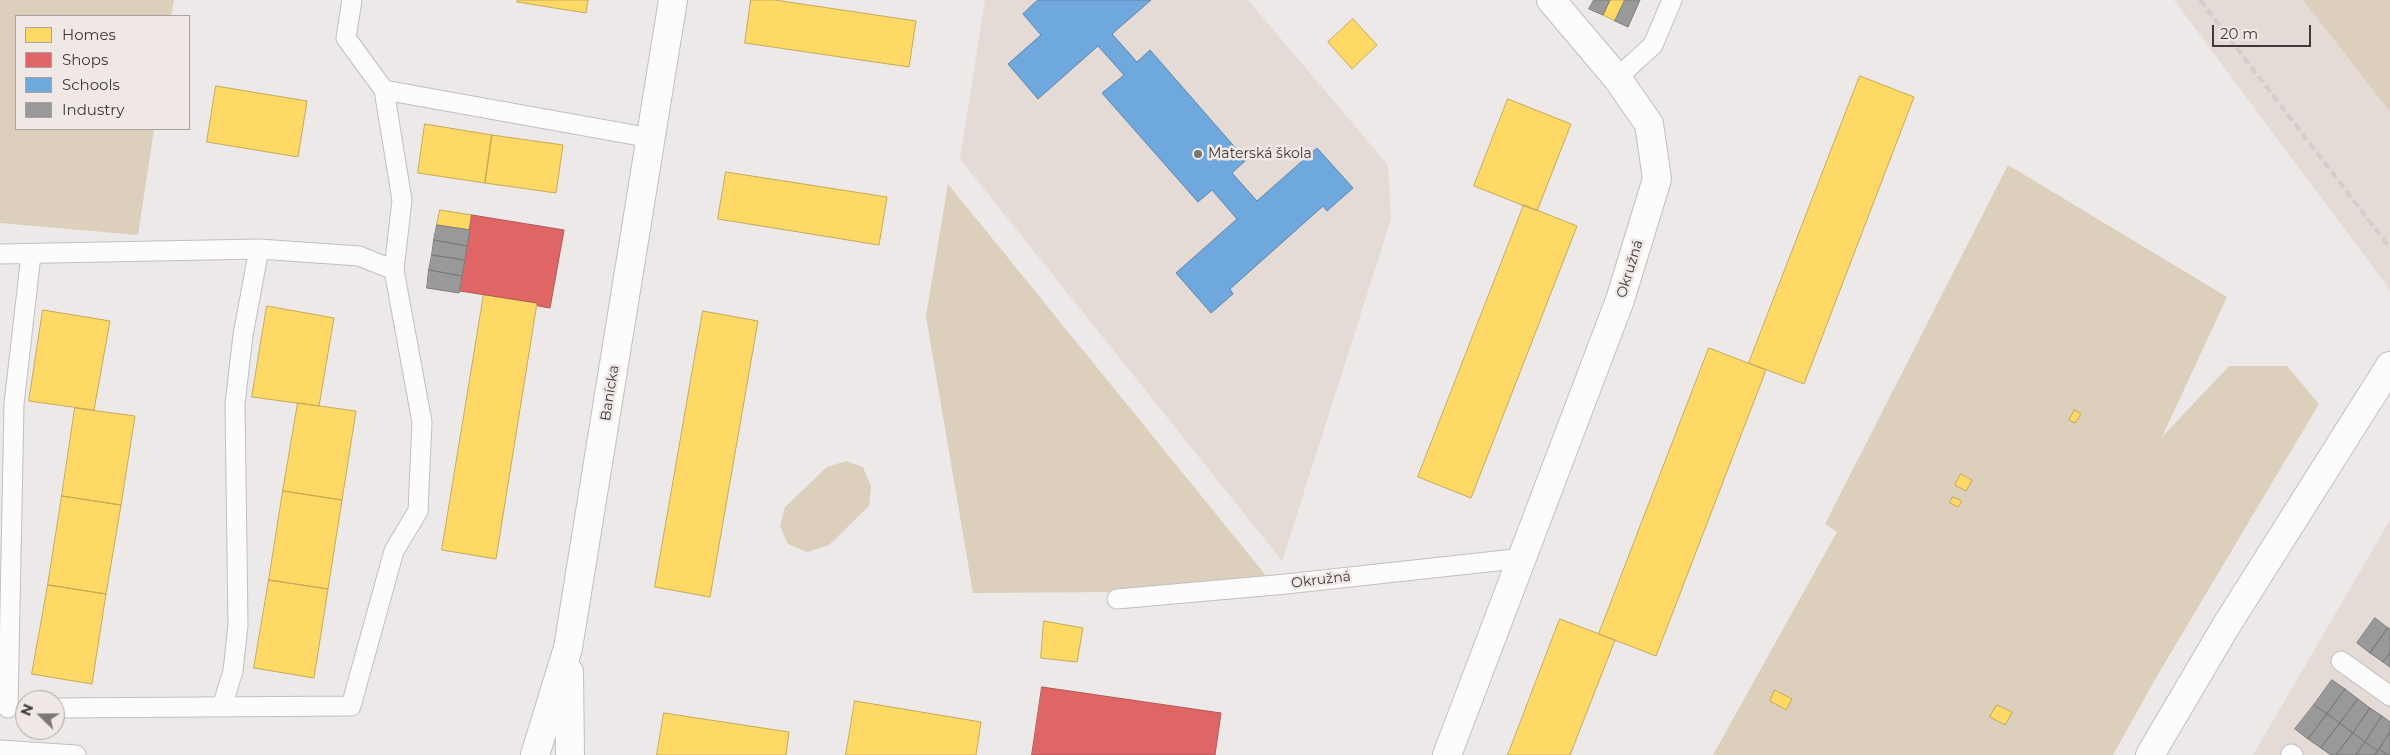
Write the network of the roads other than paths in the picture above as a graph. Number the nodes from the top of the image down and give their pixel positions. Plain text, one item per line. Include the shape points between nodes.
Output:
1 (352, 0) edge
2 (673, 0) edge
3 (1551, 0) edge
4 (1673, 0) edge
5 (1617, 78) junction
6 (384, 90) junction
7 (651, 138) junction
8 (259, 249) junction
9 (0, 254) edge
10 (31, 255) junction
11 (394, 270) junction
12 (2390, 366) edge
13 (1524, 558) junction
14 (1117, 599) dead end
15 (568, 648) junction
16 (2341, 661) dead end
17 (2390, 696) edge
18 (222, 707) junction
19 (11, 708) edge
20 (65, 708) edge
21 (0, 750) edge
22 (76, 755) edge
23 (535, 755) edge
24 (570, 755) edge
25 (1447, 755) edge
26 (2150, 755) edge

1 - 6 lane via 346,38
2 - 7 street, Banícka
3 - 5 street, Okružná
4 - 5 lane via 1653,45
5 - 13 street, Okružná via 1649,124 1657,180 1620,300
6 - 7 lane
6 - 11 lane via 402,200
7 - 15 street, Banícka
8 - 10 lane
8 - 11 lane via 359,256
8 - 18 lane via 242,335 235,404 238,626 234,671
9 - 10 lane
10 - 19 lane via 14,404
11 - 18 lane via 422,422 418,511 394,551 351,706
12 - 26 street via 2226,626
13 - 14 lane, Okružná
13 - 25 street, Okružná
15 - 23 street, Banícka
15 - 24 street, Banícka
16 - 17 lane
18 - 20 lane
21 - 22 lane

